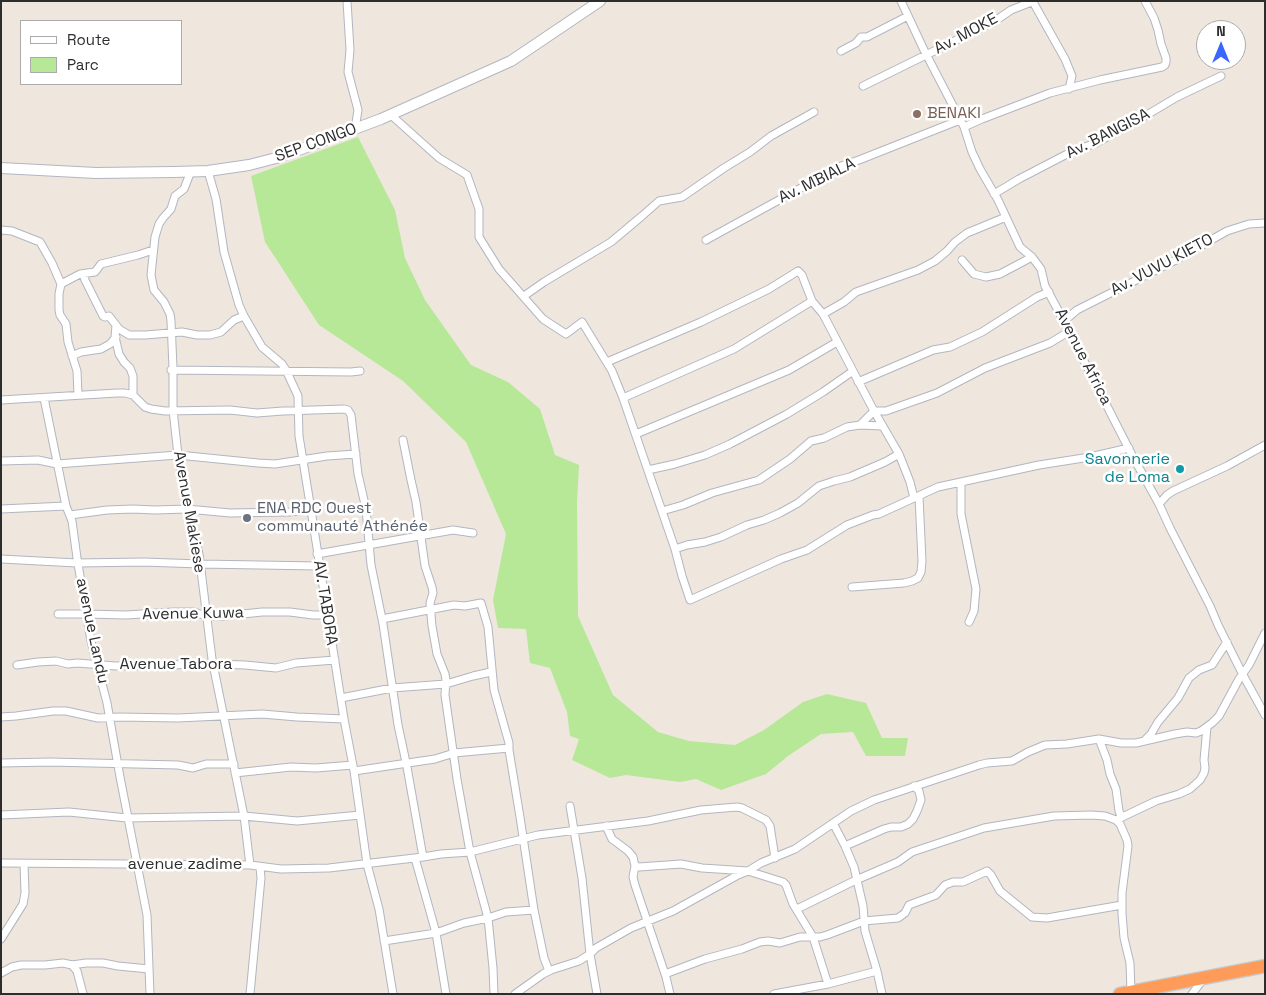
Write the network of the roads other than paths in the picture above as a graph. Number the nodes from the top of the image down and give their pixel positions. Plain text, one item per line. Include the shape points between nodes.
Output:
1 (347, 1) edge
2 (600, 1) edge
3 (901, 1) edge
4 (1146, 1) edge
5 (1033, 2) edge
6 (908, 16) junction
7 (841, 51) dead end
8 (926, 55) junction
9 (1222, 76) dead end
10 (863, 86) dead end
11 (1069, 89) junction
12 (814, 112) dead end
13 (391, 115) junction
14 (962, 124) junction
15 (355, 129) junction
16 (1, 168) edge
17 (208, 170) junction
18 (191, 171) junction
19 (994, 194) junction
20 (1006, 217) junction
21 (1265, 223) edge
22 (1, 230) edge
23 (706, 240) dead end
24 (153, 250) junction
25 (1032, 257) junction
26 (962, 260) dead end
27 (83, 274) junction
28 (61, 284) junction
29 (1049, 292) junction
30 (524, 296) junction
31 (812, 301) junction
32 (823, 314) junction
33 (244, 316) junction
34 (1064, 321) junction
35 (116, 324) junction
36 (1070, 331) junction
37 (171, 333) junction
38 (129, 335) junction
39 (115, 337) junction
40 (837, 342) junction
41 (72, 356) junction
42 (607, 362) junction
43 (172, 370) junction
44 (360, 371) dead end
45 (853, 371) junction
46 (288, 372) junction
47 (858, 382) junction
48 (78, 395) junction
49 (133, 395) junction
50 (44, 398) junction
51 (624, 398) junction
52 (1, 400) edge
53 (173, 410) junction
54 (298, 410) junction
55 (874, 411) junction
56 (860, 425) junction
57 (882, 426) junction
58 (636, 434) junction
59 (403, 440) dead end
60 (1265, 445) edge
61 (1129, 448) junction
62 (356, 454) junction
63 (899, 454) junction
64 (178, 456) junction
65 (303, 460) junction
66 (1, 461) edge
67 (57, 464) junction
68 (648, 470) junction
69 (961, 483) junction
70 (916, 497) junction
71 (1159, 504) junction
72 (66, 506) junction
73 (1, 509) edge
74 (187, 509) junction
75 (310, 510) junction
76 (662, 511) junction
77 (70, 515) junction
78 (473, 533) dead end
79 (421, 535) junction
80 (369, 544) junction
81 (675, 549) junction
82 (318, 554) junction
83 (1, 559) edge
84 (78, 563) junction
85 (200, 564) junction
86 (320, 566) junction
87 (852, 587) dead end
88 (430, 610) junction
89 (327, 613) junction
90 (58, 614) dead end
91 (86, 614) junction
92 (206, 616) junction
93 (382, 619) junction
94 (969, 622) dead end
95 (1265, 633) edge
96 (1227, 642) junction
97 (335, 660) junction
98 (213, 664) junction
99 (17, 665) dead end
100 (98, 665) junction
101 (491, 672) junction
102 (1243, 675) junction
103 (446, 684) junction
104 (392, 688) junction
105 (341, 698) junction
106 (1265, 715) edge
107 (224, 716) junction
108 (1, 717) edge
109 (110, 717) junction
110 (344, 719) junction
111 (1207, 726) junction
112 (1099, 739) junction
113 (1136, 743) junction
114 (509, 748) junction
115 (454, 753) junction
116 (1, 763) edge
117 (406, 763) junction
118 (117, 764) junction
119 (234, 764) junction
120 (353, 768) junction
121 (236, 773) junction
122 (914, 786) junction
123 (570, 806) dead end
124 (1, 815) edge
125 (360, 815) junction
126 (244, 816) junction
127 (127, 818) junction
128 (1119, 818) junction
129 (833, 823) junction
130 (606, 826) junction
131 (574, 831) junction
132 (522, 838) junction
133 (845, 846) junction
134 (470, 852) junction
135 (419, 858) junction
136 (775, 858) junction
137 (1, 864) edge
138 (24, 864) junction
139 (367, 864) junction
140 (136, 865) junction
141 (250, 865) junction
142 (635, 866) junction
143 (260, 867) junction
144 (748, 871) junction
145 (856, 880) junction
146 (1122, 905) junction
147 (797, 909) junction
148 (534, 910) junction
149 (488, 918) junction
150 (864, 921) junction
151 (647, 922) junction
152 (436, 933) junction
153 (813, 937) junction
154 (1, 939) edge
155 (384, 941) junction
156 (590, 954) junction
157 (72, 965) junction
158 (1265, 966) edge
159 (149, 969) junction
160 (549, 971) junction
161 (877, 971) junction
162 (1, 973) edge
163 (664, 974) junction
164 (1204, 978) junction
165 (828, 984) junction
166 (1126, 993) edge
167 (83, 994) edge
168 (150, 994) edge
169 (250, 994) edge
170 (393, 994) edge
171 (446, 994) edge
172 (494, 994) edge
173 (515, 994) edge
174 (597, 994) edge
175 (670, 994) edge
176 (774, 994) edge
177 (882, 994) edge
178 (1192, 994) edge

1 - 15 street via 348,72 358,110
2 - 13 street, SEP CONGO via 512,61
3 - 6 street, Avenue Africa
4 - 11 street, Av. MBIALA via 1166,58 1165,65
5 - 8 street, Av. MOKE via 1011,10
5 - 11 street via 1065,59 1072,76
6 - 7 street via 861,37
6 - 8 street, Avenue Africa
8 - 10 street, Av. MOKE
8 - 14 street, Avenue Africa
9 - 19 street, Av. BANGISA
11 - 14 street, Av. MBIALA
12 - 30 street via 771,136 682,196 659,201 611,242
13 - 15 street, SEP CONGO
13 - 30 street via 439,158 467,175 479,209 479,237 499,269
14 - 19 street, Avenue Africa via 972,152
14 - 23 street, Av. MBIALA via 841,166
15 - 17 street, SEP CONGO via 280,158
16 - 18 street, SEP CONGO via 96,173
17 - 18 street, SEP CONGO
17 - 33 street, AV. TABORA via 224,252
18 - 24 street, Avenue Makiese via 184,189 175,196 171,209 159,224
19 - 20 street, Avenue Africa
20 - 25 street, Avenue Africa via 1020,246
20 - 32 street via 967,233 936,261 856,292
21 - 34 street, Av. VUVU KIETO via 1227,230 1077,310
22 - 28 street via 12,230 40,242
24 - 27 street via 101,264 95,272
24 - 37 street, Avenue Makiese via 151,275 154,290 170,314
25 - 26 street via 1000,274 986,277 974,274
25 - 29 street, Avenue Africa via 1041,269
27 - 28 street
27 - 35 street via 102,316 109,316
28 - 41 street via 59,310
29 - 34 street, Avenue Africa
29 - 47 street via 950,348 933,350
30 - 42 street via 543,319 566,334 582,322
31 - 32 street
31 - 42 street via 798,271 701,322
31 - 51 street via 734,349
32 - 40 street
33 - 37 street via 216,334
33 - 46 street, AV. TABORA via 262,347
34 - 36 street, Avenue Africa
35 - 38 street
35 - 39 street
36 - 55 street via 937,393 886,411
36 - 61 street, Avenue Africa
37 - 38 street
37 - 43 street, Avenue Makiese
38 - 39 street
39 - 41 street via 101,349
39 - 49 street via 122,360 132,371
40 - 45 street
40 - 58 street via 790,370
41 - 48 street
42 - 51 street
43 - 46 street
43 - 53 street, Avenue Makiese
44 - 46 street
45 - 47 street
45 - 68 street via 824,392 730,444 705,455
46 - 54 street, AV. TABORA via 298,396
47 - 55 street
48 - 49 street
48 - 50 street
49 - 53 street via 145,407
50 - 52 street
50 - 67 street, avenue Landu
51 - 58 street
53 - 54 street via 257,413
53 - 64 street, Avenue Makiese
54 - 62 street via 348,410
54 - 65 street, AV. TABORA
55 - 56 street
55 - 57 street
56 - 57 street
56 - 76 street via 811,441 759,480
57 - 63 street
58 - 68 street
59 - 79 street
60 - 71 street via 1173,491
61 - 69 street
61 - 71 street, Avenue Africa
62 - 65 street
62 - 80 street
63 - 70 street
63 - 81 street via 850,477 819,486 798,503 764,520 721,537
64 - 65 street via 275,464
64 - 67 street
64 - 74 street, Avenue Makiese
65 - 75 street, AV. TABORA
66 - 67 street via 38,460
67 - 72 street, avenue Landu
68 - 76 street
69 - 70 street
69 - 94 street via 961,514 976,589 974,611
70 - 81 street via 847,525 807,550 690,600
70 - 87 street via 922,561 918,578
71 - 96 street, Avenue Africa
72 - 73 street
72 - 77 street, avenue Landu
74 - 75 street via 230,513
74 - 77 street via 107,510
74 - 85 street, Avenue Makiese
75 - 82 street, AV. TABORA
76 - 81 street
77 - 84 street, avenue Landu
78 - 79 street via 453,530
79 - 80 street
79 - 88 street via 425,566 432,587
80 - 82 street
80 - 93 street
82 - 86 street, AV. TABORA
83 - 84 street
84 - 85 street
84 - 91 street, avenue Landu
85 - 86 street
85 - 92 street, Avenue Makiese
86 - 89 street, AV. TABORA
88 - 93 street
88 - 101 street via 481,603 488,627
88 - 103 street via 436,654
89 - 92 street, Avenue Kuwa via 262,612
89 - 97 street, AV. TABORA
90 - 91 street, Avenue Kuwa
91 - 92 street, Avenue Kuwa via 194,612
91 - 100 street, avenue Landu
92 - 98 street, Avenue Makiese
93 - 104 street
95 - 102 street
96 - 102 street, Avenue Africa
96 - 113 street via 1212,665 1189,678 1147,738
97 - 98 street, Avenue Tabora via 276,668
97 - 105 street, AV. TABORA
98 - 100 street, Avenue Tabora
98 - 107 street, Avenue Makiese
99 - 100 street, Avenue Tabora via 56,661
100 - 109 street, avenue Landu
101 - 103 street
101 - 114 street
102 - 106 street, Avenue Africa
102 - 111 street via 1219,716
103 - 104 street
103 - 115 street
104 - 105 street
104 - 117 street
105 - 110 street, AV. TABORA
107 - 109 street
107 - 110 street via 262,714
107 - 119 street, Avenue Makiese
108 - 109 street via 53,711
109 - 118 street, avenue Landu
110 - 120 street, AV. TABORA
111 - 113 street via 1198,732
111 - 128 street via 1205,768 1200,780 1190,789
112 - 113 street via 1121,744
112 - 122 street via 1045,745 1012,761 987,763
112 - 128 street via 1116,790
114 - 115 street
114 - 132 street
115 - 117 street
115 - 134 street
116 - 118 street
117 - 120 street
117 - 135 street
118 - 119 street via 192,768 206,764
118 - 127 street, avenue Landu
119 - 121 street, Avenue Makiese
120 - 121 street via 292,767
120 - 125 street, AV. TABORA
121 - 126 street, Avenue Makiese
122 - 129 street via 857,807
122 - 133 street via 921,800 908,824 884,829
123 - 131 street
124 - 127 street via 69,812
125 - 126 street via 298,821
125 - 139 street, AV. TABORA
126 - 127 street
126 - 141 street, Avenue Makiese
127 - 140 street, avenue Landu
128 - 145 street via 1054,816 984,828 912,852 898,862
128 - 146 street via 1128,846
129 - 133 street
129 - 136 street
130 - 131 street, avenue zadime
130 - 136 street, avenue zadime via 701,810 742,808 766,820 770,826
130 - 142 street via 612,840 633,857
131 - 132 street, avenue zadime
131 - 156 street
132 - 134 street, avenue zadime
132 - 148 street
133 - 145 street
134 - 135 street, avenue zadime
134 - 149 street
135 - 139 street, avenue zadime
135 - 152 street
136 - 144 street
137 - 138 street, avenue zadime
138 - 140 street, avenue zadime
138 - 154 street via 23,904
139 - 143 street, avenue zadime via 305,869
139 - 155 street, AV. TABORA
140 - 141 street, avenue zadime
140 - 159 street, avenue Landu via 147,916
141 - 143 street, avenue zadime
142 - 144 street via 681,864
142 - 151 street via 633,876
143 - 169 street
144 - 147 street via 783,882
144 - 151 street
145 - 147 street
145 - 150 street
146 - 150 street via 1046,918 1032,917 1000,891 987,871 963,882 945,885 936,895 909,905 898,918
146 - 166 street via 1122,928 1130,963
147 - 153 street
148 - 149 street via 506,912
148 - 160 street
149 - 152 street
149 - 172 street
150 - 153 street
150 - 161 street
151 - 156 street via 616,936
151 - 163 street
152 - 155 street
152 - 171 street
153 - 163 street via 800,937 778,944 760,942
153 - 165 street
155 - 170 street, AV. TABORA
156 - 160 street via 576,963
156 - 174 street
157 - 159 street via 103,963
157 - 162 street via 24,964
157 - 167 street via 77,971
158 - 164 highway
159 - 168 street, avenue Landu
160 - 173 street
161 - 165 street
161 - 177 street
163 - 175 street
164 - 166 highway
164 - 178 street
165 - 176 street

